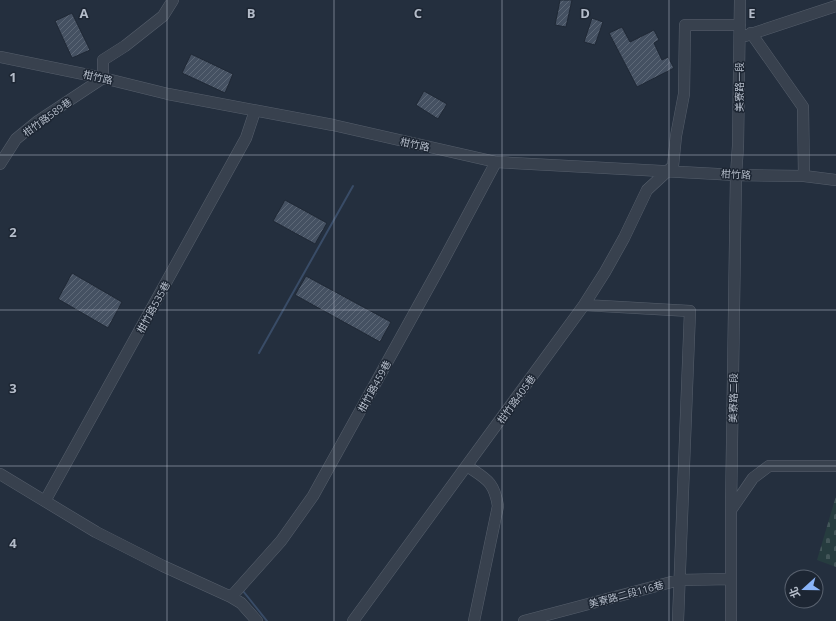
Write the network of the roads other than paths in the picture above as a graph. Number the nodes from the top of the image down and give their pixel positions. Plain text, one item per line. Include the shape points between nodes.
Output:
1 (173, 0) edge
2 (740, 0) edge
3 (836, 6) edge
4 (740, 25) junction
5 (751, 33) junction
6 (739, 39) junction
7 (0, 57) edge
8 (103, 78) junction
9 (255, 111) junction
10 (496, 162) junction
11 (0, 164) edge
12 (668, 171) junction
13 (736, 174) junction
14 (804, 176) junction
15 (836, 180) edge
16 (584, 305) junction
17 (466, 466) junction
18 (836, 466) edge
19 (0, 474) edge
20 (45, 500) junction
21 (731, 510) junction
22 (731, 579) junction
23 (679, 580) junction
24 (231, 597) junction
25 (257, 621) edge
26 (352, 621) edge
27 (474, 621) edge
28 (524, 621) edge
29 (678, 621) edge
30 (731, 621) edge

1 - 8 street via 163,16 103,60
2 - 4 street, 美寮路一段
3 - 5 street
4 - 6 street, 美寮路一段
4 - 12 street via 685,25 684,94 673,166
5 - 6 street
5 - 14 street via 803,107
6 - 13 street, 美寮路一段
7 - 8 street, 柑竹路
8 - 9 street, 柑竹路
8 - 11 street, 柑竹路589巷 via 38,121 16,139
9 - 10 street, 柑竹路 via 333,125
9 - 20 street, 柑竹路535巷 via 242,145
10 - 12 street, 柑竹路
10 - 24 street, 柑竹路459巷 via 313,496 281,541
12 - 13 street, 柑竹路
12 - 16 street, 柑竹路405巷 via 646,190 624,238
13 - 14 street, 柑竹路
13 - 21 street, 美寮路二段
14 - 15 street, 柑竹路
16 - 17 street, 柑竹路405巷
16 - 23 street via 690,311
17 - 26 street, 柑竹路405巷
17 - 27 street via 485,478 492,486 498,506
18 - 21 street via 769,466 753,478
19 - 20 street
20 - 24 street via 96,532
21 - 22 street, 美寮路二段
22 - 23 street, 美寮路二段116巷
22 - 30 street, 美寮路二段
23 - 28 street, 美寮路二段116巷
23 - 29 street
24 - 25 street via 241,603

